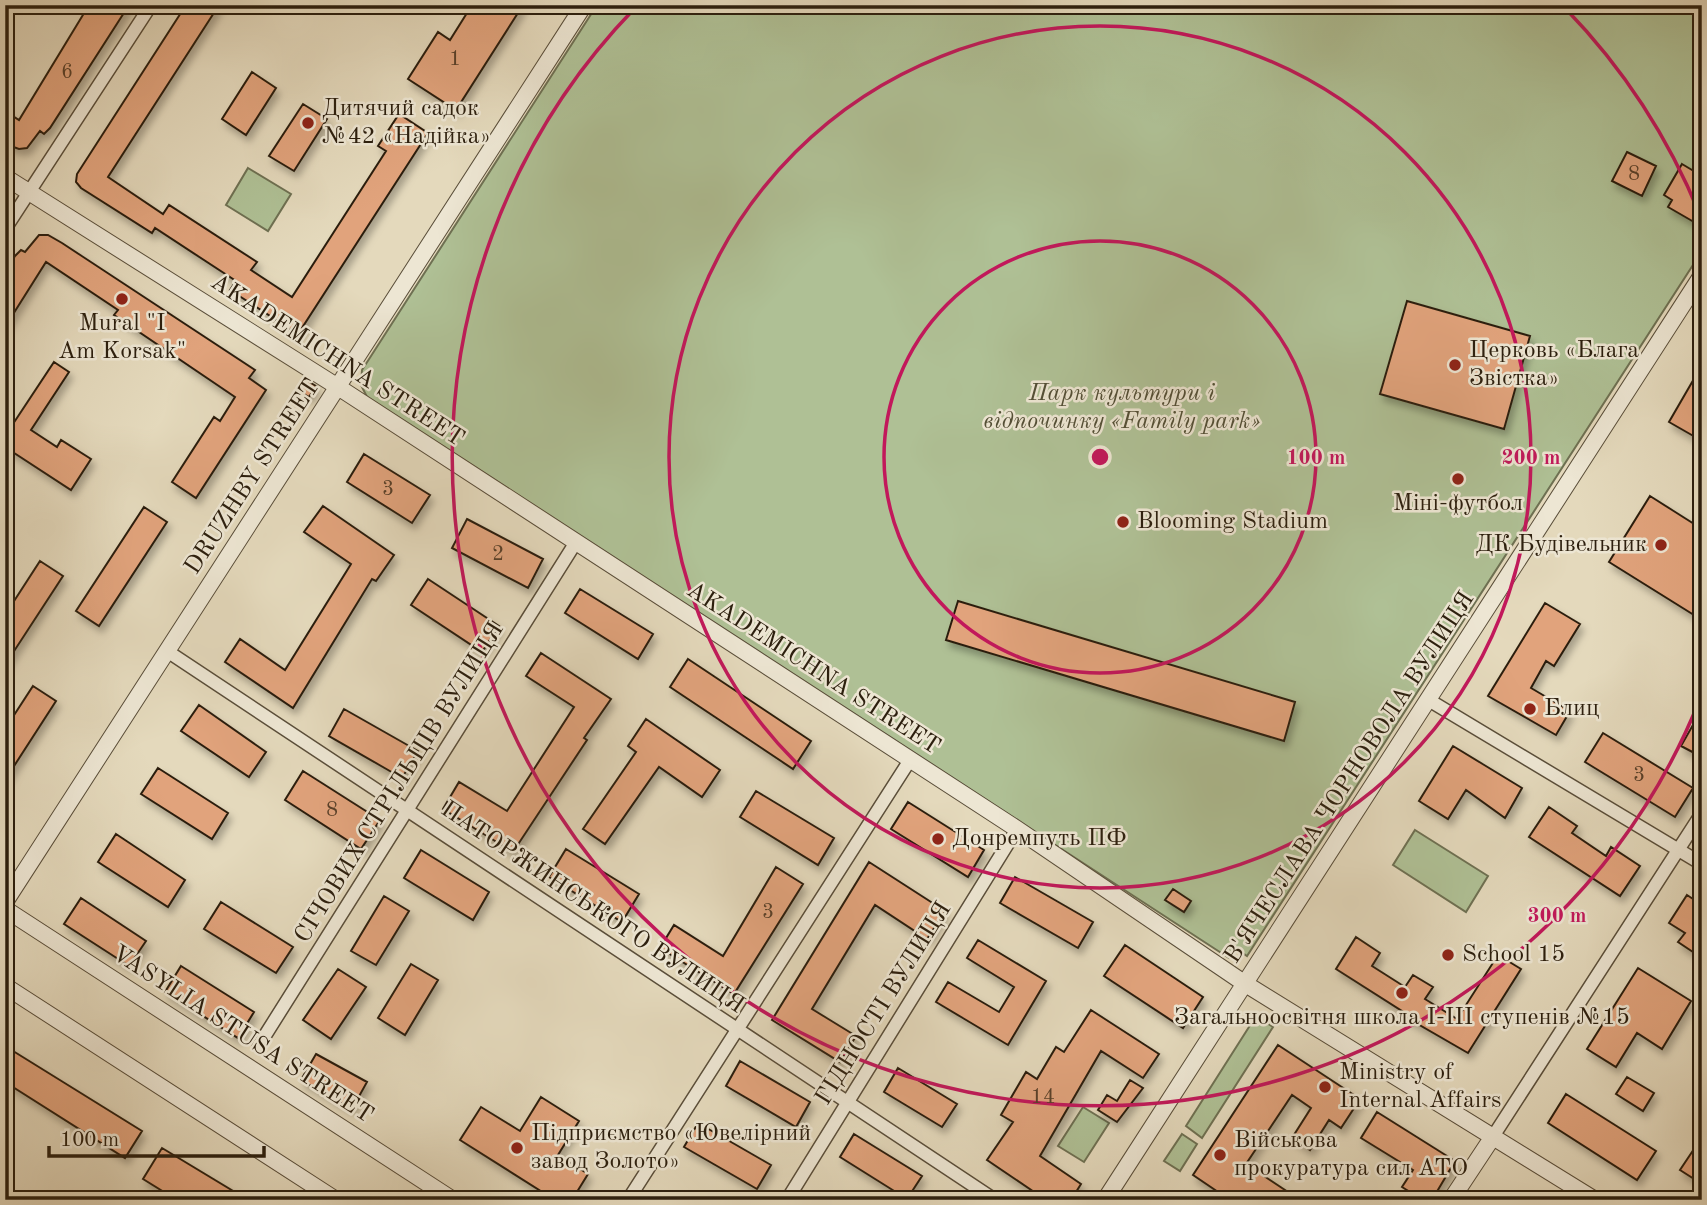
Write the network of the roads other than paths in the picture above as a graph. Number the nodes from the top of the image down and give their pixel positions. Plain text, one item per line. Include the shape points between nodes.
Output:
1 (151, 5) edge
2 (584, 5) edge
3 (5, 177) edge
4 (29, 192) junction
5 (5, 229) edge
6 (1702, 275) edge
7 (338, 387) junction
8 (576, 542) junction
9 (167, 651) junction
10 (1427, 699) junction
11 (910, 760) junction
12 (408, 811) junction
13 (1702, 813) edge
14 (1017, 829) junction
15 (1678, 849) junction
16 (1702, 864) edge
17 (5, 902) edge
18 (5, 909) edge
19 (1244, 983) junction
20 (5, 986) edge
21 (738, 1031) junction
22 (259, 1045) dead end
23 (848, 1103) junction
24 (1494, 1135) junction
25 (336, 1200) edge
26 (453, 1200) edge
27 (628, 1200) edge
28 (787, 1200) edge
29 (995, 1200) edge
30 (1105, 1200) edge
31 (1451, 1200) edge
32 (1595, 1200) edge

1 - 4 street
2 - 7 street, DRUZHBY STREET
3 - 4 street, AKADEMICHNA STREET
4 - 5 street
4 - 7 street, AKADEMICHNA STREET
6 - 10 street, В'ЯЧЕСЛАВА ЧОРНОВОЛА ВУЛИЦЯ
7 - 8 street, AKADEMICHNA STREET
7 - 9 street, DRUZHBY STREET
8 - 11 street, AKADEMICHNA STREET
8 - 12 street, СІЧОВИХ СТРІЛЬЦІВ ВУЛИЦЯ
9 - 12 street, ПАТОРЖИНСЬКОГО ВУЛИЦЯ
9 - 17 street, DRUZHBY STREET
10 - 15 street
10 - 19 street, В'ЯЧЕСЛАВА ЧОРНОВОЛА ВУЛИЦЯ
11 - 14 street, AKADEMICHNA STREET
11 - 21 street
12 - 21 street, ПАТОРЖИНСЬКОГО ВУЛИЦЯ
12 - 22 street, СІЧОВИХ СТРІЛЬЦІВ ВУЛИЦЯ
13 - 15 street
14 - 19 street, AKADEMICHNA STREET
14 - 23 street, ГІДНОСТІ ВУЛИЦЯ
15 - 16 street
15 - 24 street
18 - 26 street, VASYLIA STUSA STREET
19 - 24 street, AKADEMICHNA STREET
19 - 30 street, В'ЯЧЕСЛАВА ЧОРНОВОЛА ВУЛИЦЯ
20 - 25 street
21 - 23 street, ПАТОРЖИНСЬКОГО ВУЛИЦЯ
21 - 27 street
23 - 28 street, ГІДНОСТІ ВУЛИЦЯ
23 - 29 street, ПАТОРЖИНСЬКОГО ВУЛИЦЯ
24 - 31 street
24 - 32 street, AKADEMICHNA STREET

